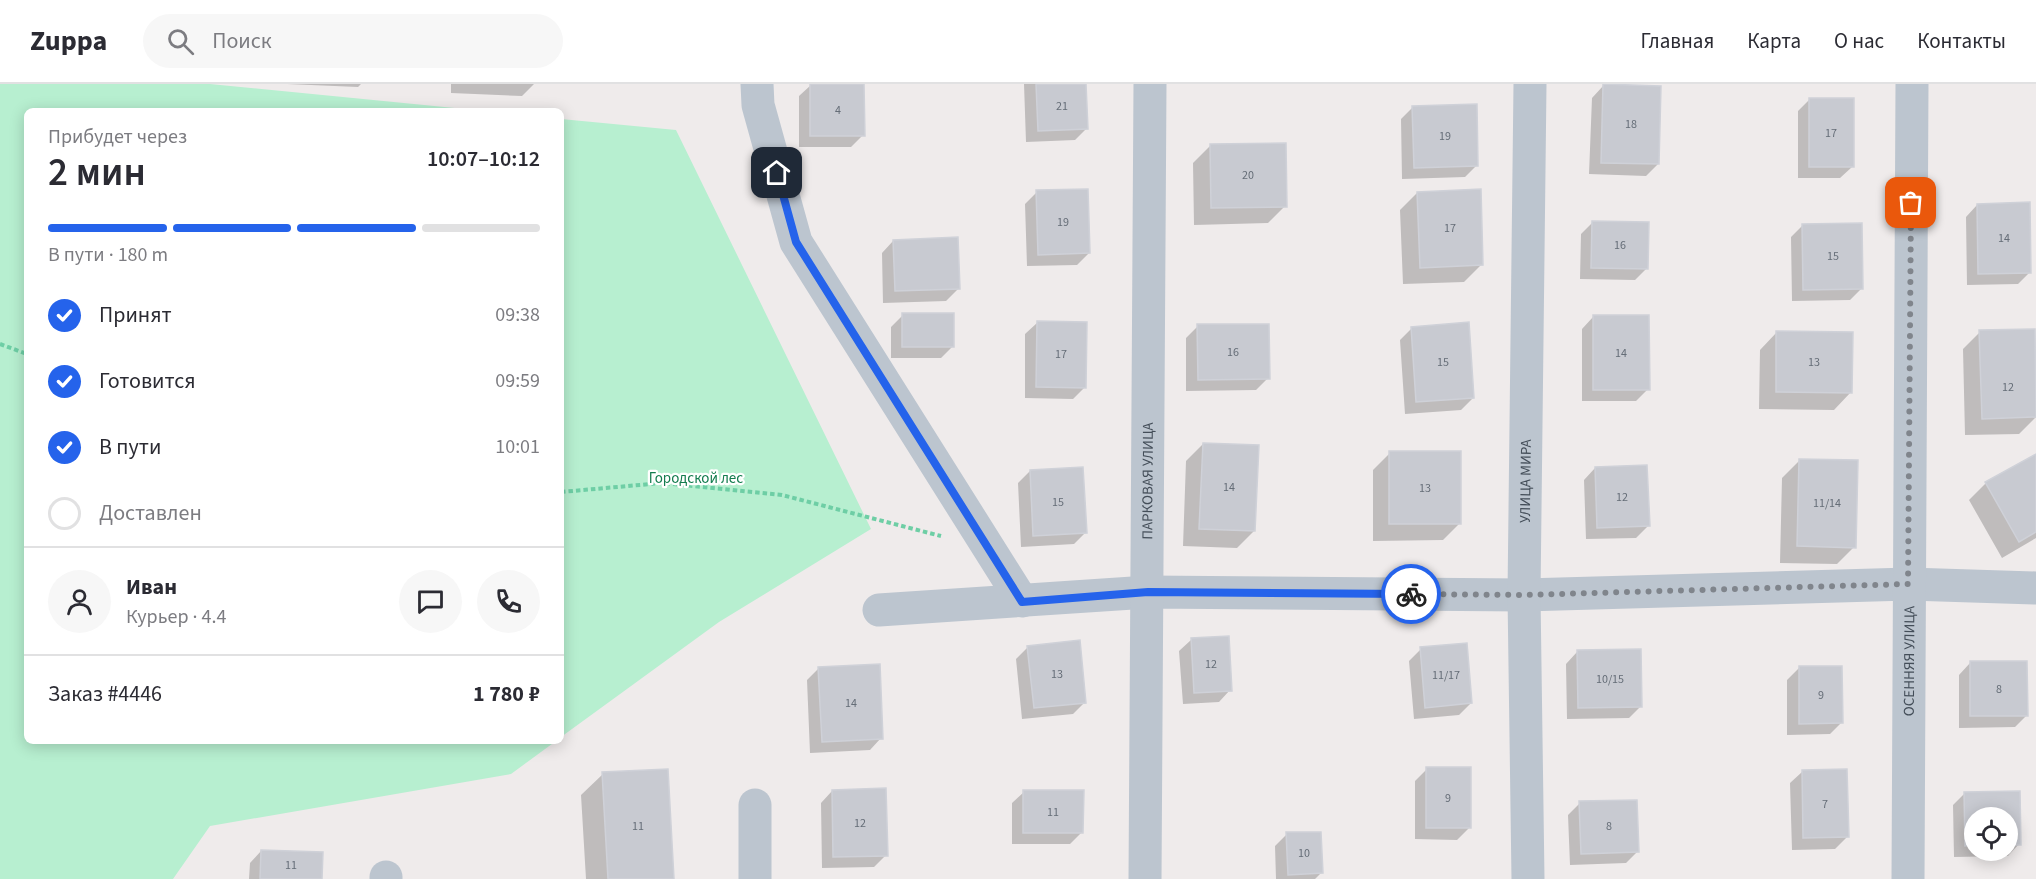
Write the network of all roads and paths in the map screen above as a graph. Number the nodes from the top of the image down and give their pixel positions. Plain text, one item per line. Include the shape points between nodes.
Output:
1 (757, 84) edge
2 (1150, 84) edge
3 (1530, 84) edge
4 (1912, 84) edge
5 (0, 344) edge
6 (24, 353) edge
7 (564, 492) edge
8 (943, 537) dead end
9 (1908, 584) junction
10 (2036, 588) edge
11 (1148, 592) junction
12 (1524, 595) junction
13 (1022, 602) junction
14 (879, 610) dead end
15 (755, 805) dead end
16 (755, 879) edge
17 (1145, 879) edge
18 (1528, 879) edge
19 (1908, 879) edge

1 - 13 street via 758,105 796,242
2 - 11 street, ПАРКОВАЯ УЛИЦА
3 - 12 street, УЛИЦА МИРА
4 - 9 street, ОСЕННЯЯ УЛИЦА
5 - 6 path
7 - 8 path via 662,483 782,495
9 - 10 street
9 - 12 street
9 - 19 street, ОСЕННЯЯ УЛИЦА
11 - 12 street
11 - 13 street
11 - 17 street, ПАРКОВАЯ УЛИЦА
12 - 18 street, УЛИЦА МИРА
13 - 14 street
15 - 16 street

